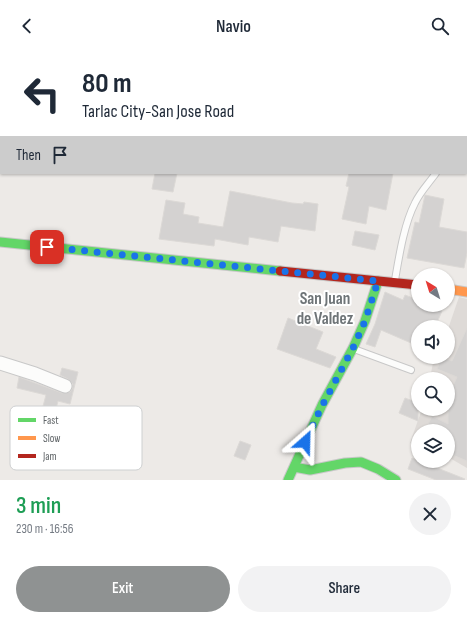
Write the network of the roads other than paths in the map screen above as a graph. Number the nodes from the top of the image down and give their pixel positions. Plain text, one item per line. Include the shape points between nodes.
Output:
1 (435, 174) edge
2 (0, 242) edge
3 (378, 281) junction
4 (395, 282) junction
5 (411, 284) edge
6 (455, 290) edge
7 (467, 292) edge
8 (353, 348) junction
9 (0, 363) edge
10 (411, 370) dead end
11 (65, 386) dead end
12 (294, 467) junction
13 (288, 480) edge
14 (396, 480) edge

1 - 4 lane via 418,196 410,214
2 - 3 main road
3 - 4 main road
3 - 8 main road
4 - 5 main road
6 - 7 main road
8 - 10 lane
8 - 12 main road via 322,406
9 - 11 street
12 - 13 main road
12 - 14 main road via 310,470 361,462

